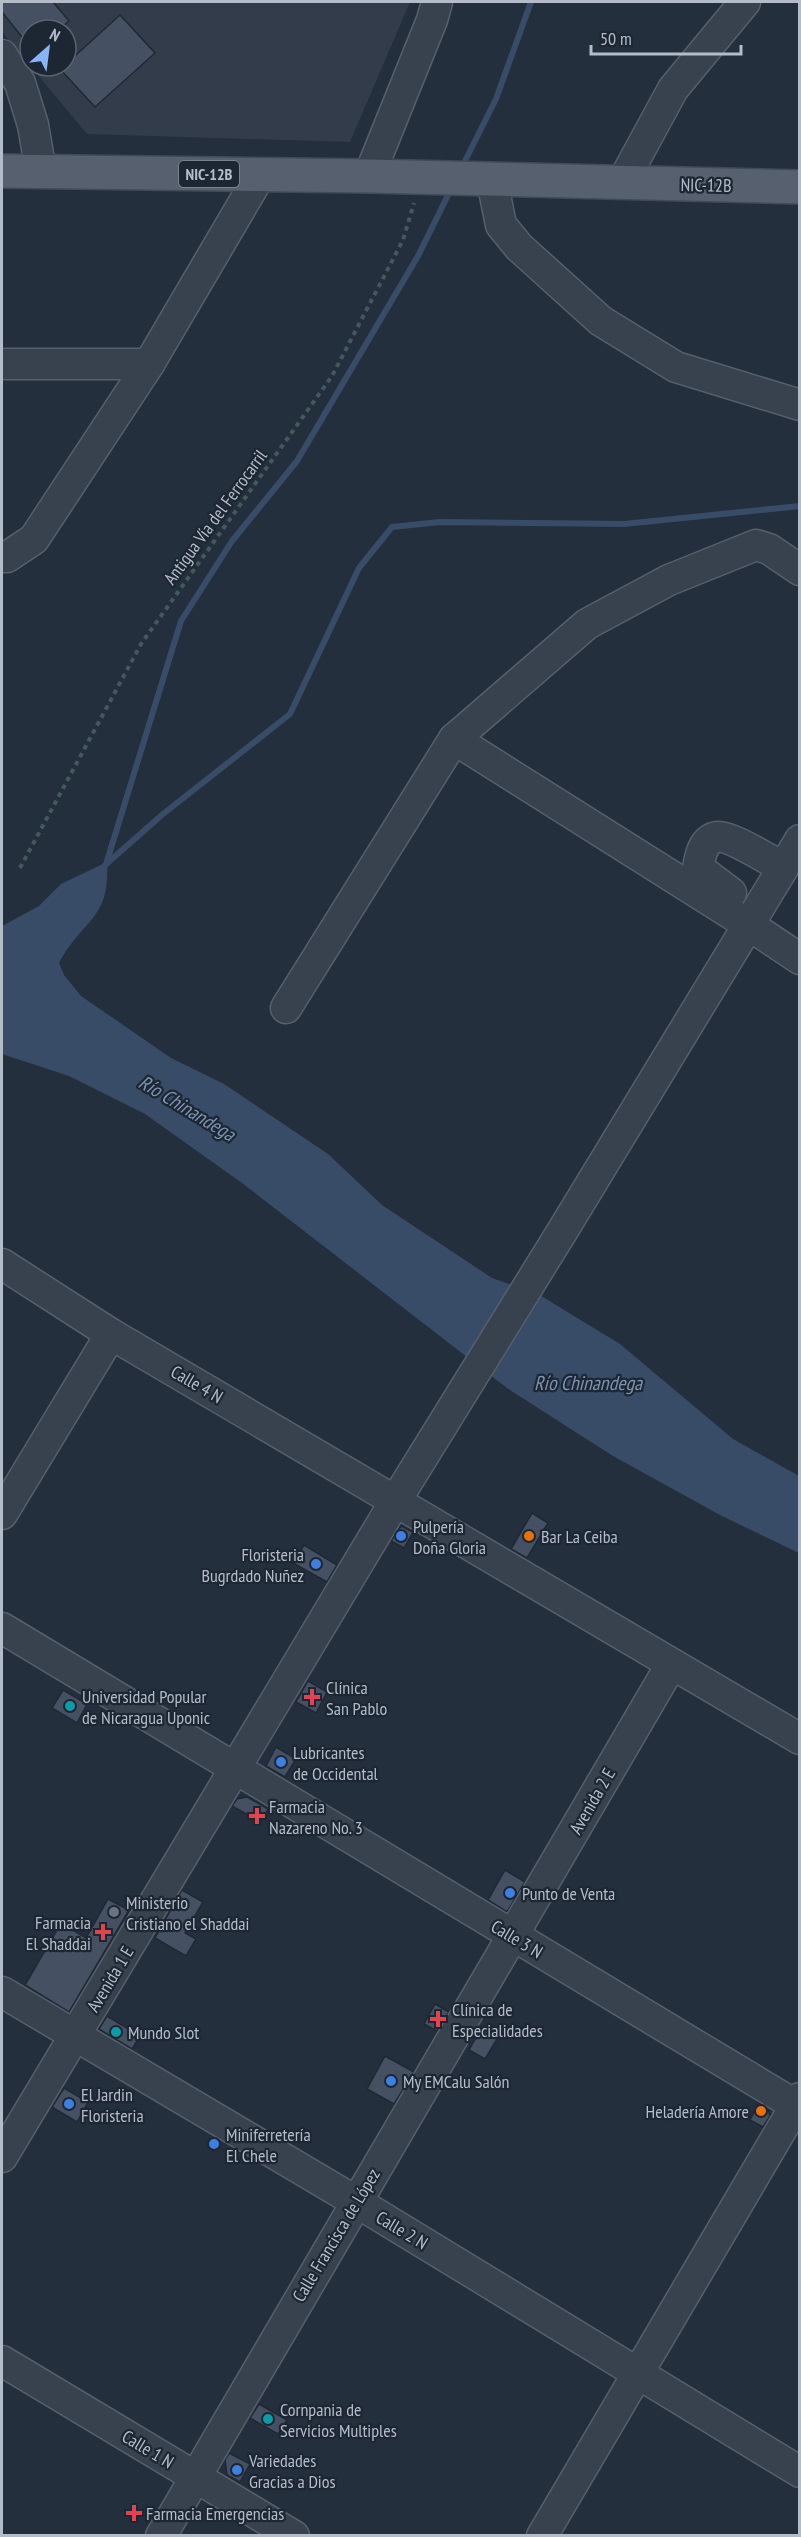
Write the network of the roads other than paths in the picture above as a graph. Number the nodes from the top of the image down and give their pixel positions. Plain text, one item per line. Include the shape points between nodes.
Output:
1 (437, 2) edge
2 (745, 2) edge
3 (2, 55) edge
4 (2, 171) edge
5 (40, 172) junction
6 (260, 175) junction
7 (369, 176) junction
8 (486, 180) junction
9 (622, 183) junction
10 (800, 187) edge
11 (2, 364) edge
12 (148, 364) junction
13 (800, 405) edge
14 (2, 556) edge
15 (800, 570) edge
16 (454, 739) junction
17 (800, 840) edge
18 (783, 867) junction
19 (754, 917) junction
20 (800, 959) edge
21 (286, 1008) dead end
22 (2, 1264) edge
23 (111, 1334) junction
24 (396, 1500) junction
25 (2, 1514) edge
26 (2, 1628) edge
27 (671, 1665) junction
28 (800, 1739) edge
29 (235, 1770) junction
30 (514, 1937) junction
31 (2, 1992) edge
32 (75, 2037) junction
33 (798, 2104) edge
34 (2, 2157) edge
35 (355, 2201) junction
36 (2, 2361) edge
37 (636, 2373) junction
38 (800, 2472) edge
39 (195, 2477) junction
40 (161, 2535) edge
41 (294, 2535) edge
42 (542, 2535) edge

1 - 7 street
2 - 9 street via 673,89
3 - 5 street via 20,83 33,125
4 - 5 main road, NIC-12B / NIC-12B
5 - 6 main road, NIC-12B / NIC-12B
6 - 7 main road, NIC-12B / NIC-12B
6 - 12 street
7 - 8 main road, NIC-12B / NIC-12B
8 - 9 main road, NIC-12B / NIC-12B
8 - 13 street via 501,225 519,247 601,321 676,366
9 - 10 main road, NIC-12B / NIC-12B
11 - 12 street
12 - 14 street via 34,539
15 - 16 street via 756,545 669,580 586,624
16 - 19 street
16 - 21 street
17 - 18 street, Avenida 1 E
18 - 19 street, Avenida 1 E
18 - 19 street via 729,839 717,837 700,854 698,868
19 - 20 street
19 - 24 street, Avenida 1 E
22 - 23 street, Calle 4 N
23 - 24 street, Calle 4 N
23 - 25 street
24 - 27 street, Calle 4 N
24 - 29 street, Avenida 1 E
26 - 29 street, Calle 3 N
27 - 28 street, Calle 4 N
27 - 30 street, Avenida 2 E
29 - 30 street, Calle 3 N
29 - 32 street, Avenida 1 E
30 - 33 street, Calle 3 N
30 - 35 street, Calle Francisca de López
31 - 32 street, Calle 2 N
32 - 34 street, Avenida 1 E
32 - 35 street, Calle 2 N
33 - 37 street
35 - 37 street, Calle 2 N
35 - 39 street, Calle Francisca de López
36 - 39 street, Calle 1 N
37 - 38 street, Calle 2 N
37 - 42 street
39 - 40 street, Calle Francisca de López
39 - 41 street, Calle 1 N

